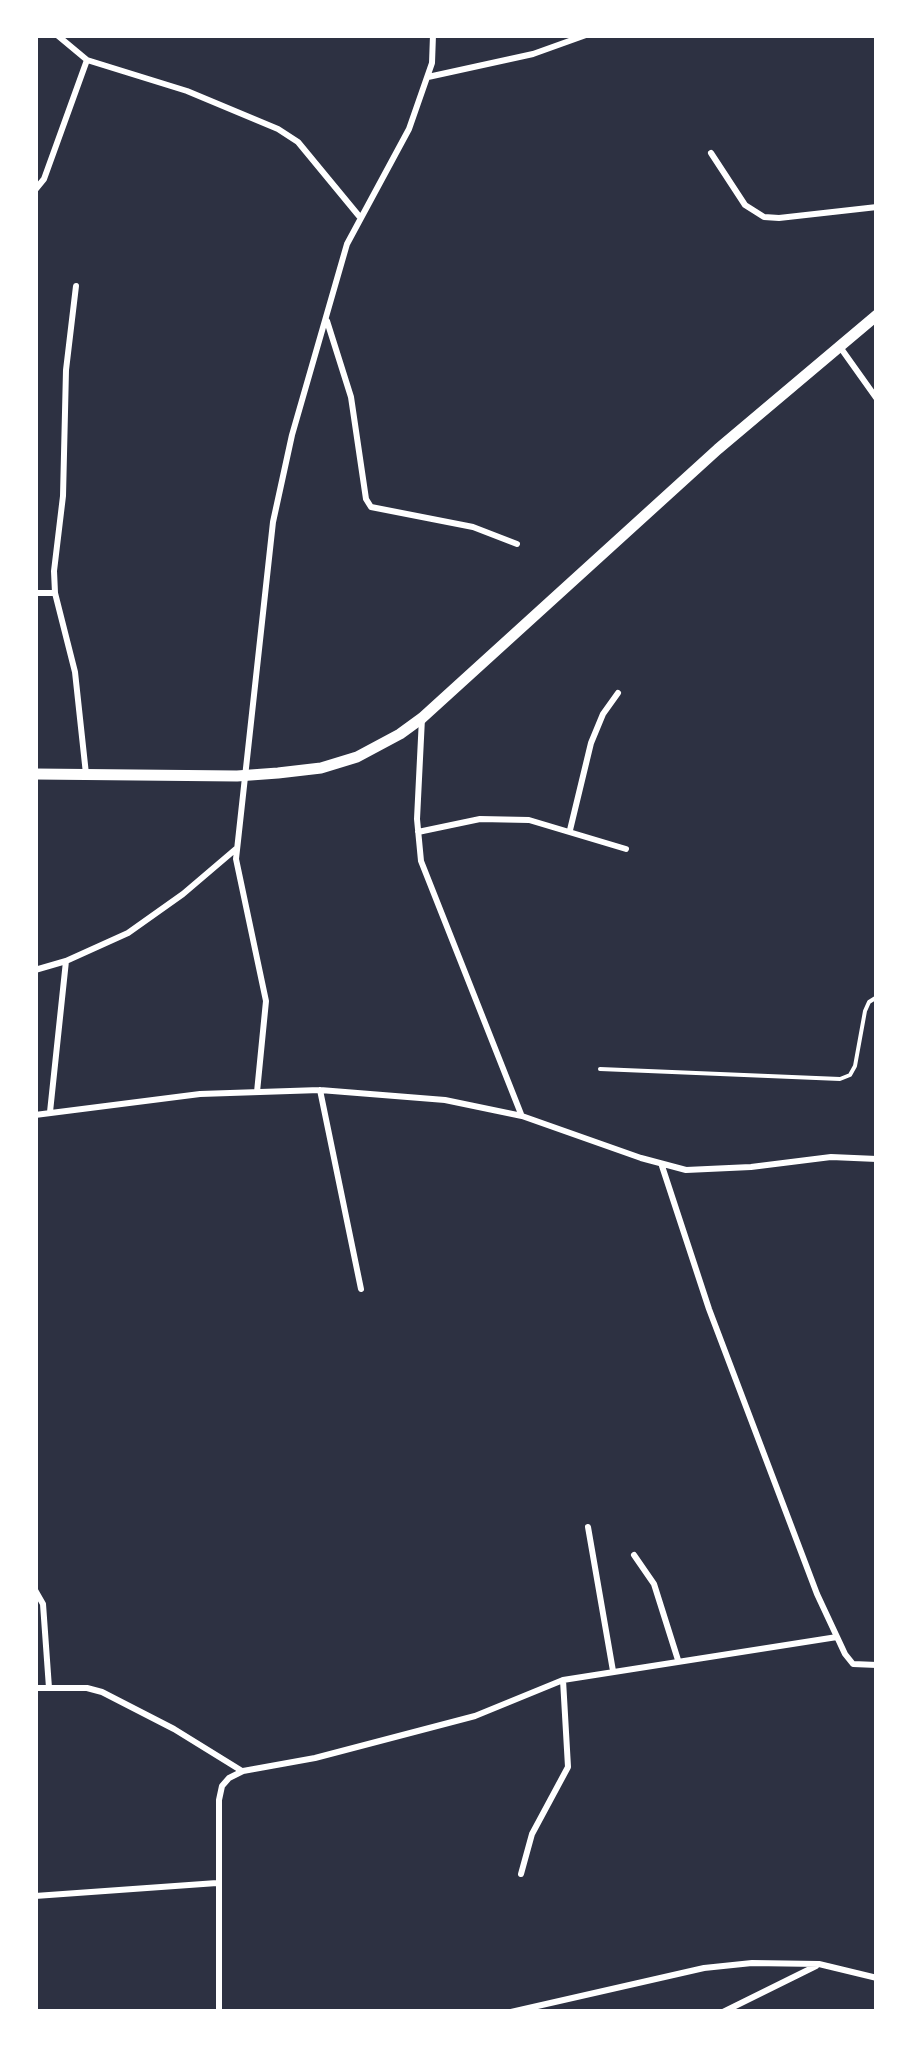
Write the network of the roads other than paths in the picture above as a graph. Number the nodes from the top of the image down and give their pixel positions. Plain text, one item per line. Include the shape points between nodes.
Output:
1 (57, 35) edge
2 (433, 35) edge
3 (586, 35) edge
4 (87, 60) junction
5 (428, 77) junction
6 (711, 154) dead end
7 (35, 190) edge
8 (877, 206) edge
9 (359, 216) junction
10 (76, 286) dead end
11 (877, 315) edge
12 (326, 319) junction
13 (839, 346) junction
14 (877, 399) edge
15 (517, 544) dead end
16 (55, 593) junction
17 (35, 594) edge
18 (618, 694) dead end
19 (422, 718) junction
20 (35, 774) edge
21 (86, 775) junction
22 (244, 776) junction
23 (570, 830) junction
24 (418, 832) junction
25 (237, 848) junction
26 (626, 848) dead end
27 (66, 962) junction
28 (35, 970) edge
29 (877, 997) edge
30 (600, 1069) dead end
31 (320, 1090) junction
32 (256, 1092) junction
33 (50, 1112) junction
34 (35, 1115) edge
35 (522, 1116) junction
36 (877, 1159) edge
37 (662, 1165) junction
38 (360, 1289) dead end
39 (588, 1528) dead end
40 (634, 1555) dead end
41 (35, 1590) edge
42 (837, 1637) junction
43 (678, 1660) junction
44 (877, 1666) edge
45 (613, 1671) junction
46 (563, 1680) junction
47 (35, 1688) edge
48 (49, 1688) junction
49 (242, 1771) junction
50 (521, 1874) dead end
51 (218, 1883) junction
52 (35, 1896) edge
53 (819, 1964) junction
54 (877, 1978) edge
55 (220, 2012) edge
56 (511, 2012) edge
57 (723, 2012) edge

1 - 4 street
2 - 5 street
3 - 5 street
4 - 7 street
4 - 9 street via 278,129 298,142
5 - 9 street via 410,129
6 - 8 street via 745,205 764,217
9 - 12 street
10 - 16 street
11 - 13 highway
12 - 15 street via 351,396 371,507 473,527
12 - 22 street via 273,522
13 - 14 street
13 - 19 highway
16 - 17 street
16 - 21 street via 70,640
18 - 23 street via 591,743
19 - 22 highway via 321,768
19 - 24 street
20 - 21 highway
21 - 22 highway
22 - 25 street
23 - 24 street via 500,818
23 - 26 street
24 - 35 street via 426,876
25 - 27 street via 128,933
25 - 32 street via 237,876 266,1001
27 - 28 street
27 - 33 street
29 - 30 lane via 865,1011 855,1066 840,1079
31 - 32 street
31 - 35 street via 445,1100
31 - 38 street
32 - 33 street
33 - 34 street
35 - 37 street
36 - 37 street via 708,1170
37 - 42 street via 716,1327
39 - 45 street
40 - 43 street via 654,1584
41 - 48 street via 44,1604
42 - 43 street
42 - 44 street via 853,1664
43 - 45 street
45 - 46 street
46 - 49 street via 458,1721
46 - 50 street via 568,1767 532,1834
47 - 48 street
48 - 49 street via 102,1692
49 - 51 street via 222,1786
51 - 52 street
51 - 55 street
53 - 54 street
53 - 56 street via 704,1968
53 - 57 street

